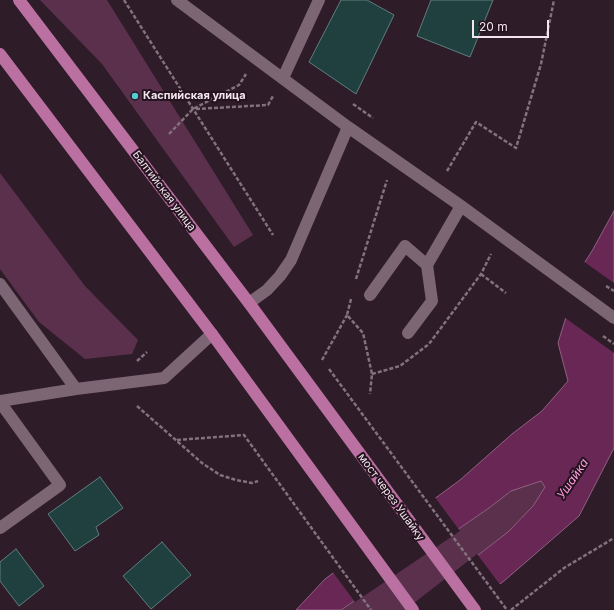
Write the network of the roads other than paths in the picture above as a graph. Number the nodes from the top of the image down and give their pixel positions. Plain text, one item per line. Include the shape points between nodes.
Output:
1 (19, 0) edge
2 (177, 0) edge
3 (319, 0) edge
4 (0, 54) edge
5 (283, 78) junction
6 (348, 127) junction
7 (462, 206) junction
8 (427, 265) junction
9 (0, 284) edge
10 (370, 295) dead end
11 (248, 304) junction
12 (614, 318) edge
13 (408, 333) dead end
14 (212, 334) junction
15 (307, 384) joint
16 (76, 388) junction
17 (0, 401) edge
18 (0, 528) edge
19 (413, 610) edge
20 (474, 610) edge

1 - 11 main road, Балтийская улица
2 - 5 street
3 - 5 street
4 - 14 main road
5 - 6 street
6 - 7 street
6 - 11 street via 291,260 267,290
7 - 8 street
7 - 12 street
8 - 10 street via 405,246
8 - 13 street via 432,301
9 - 16 street
11 - 15 main road, Балтийская улица
14 - 16 street via 164,378
14 - 19 main road
15 - 20 main road, мост через Ушайку
16 - 17 street
17 - 18 street via 60,484

